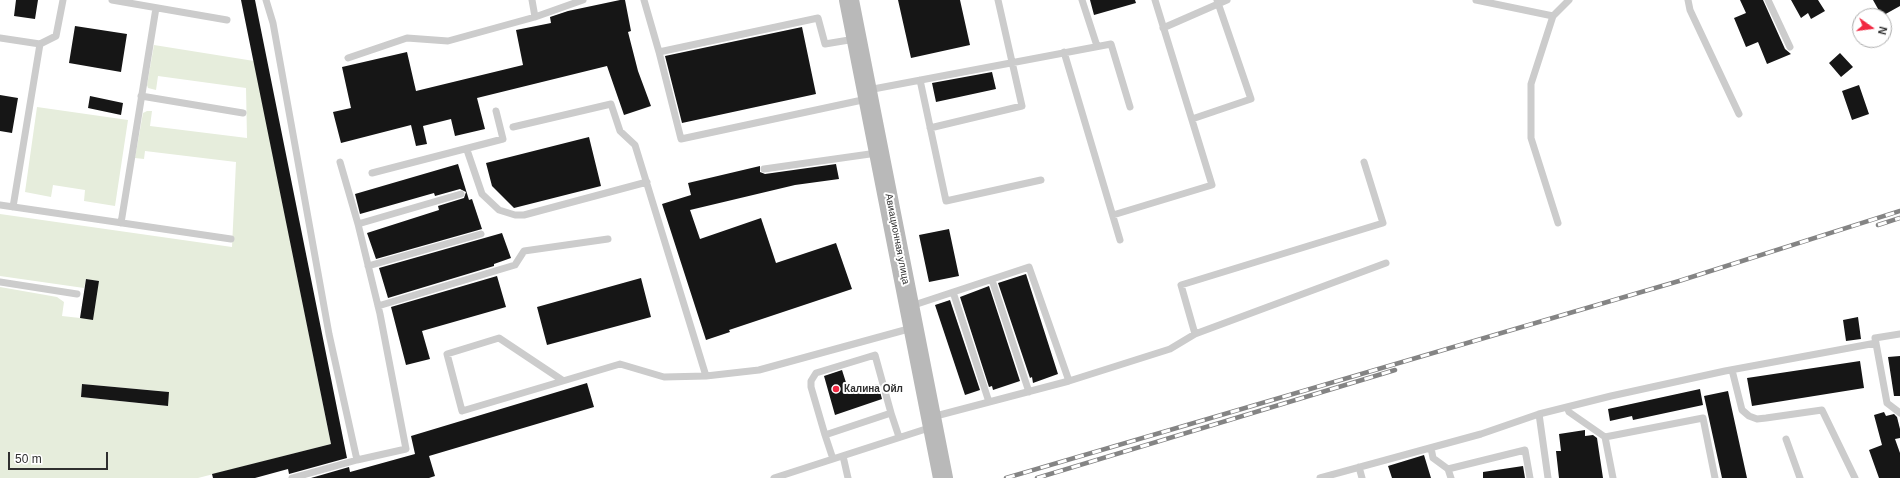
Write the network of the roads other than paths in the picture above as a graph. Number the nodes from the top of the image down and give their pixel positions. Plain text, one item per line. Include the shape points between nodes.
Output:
1 (63, 0) edge
2 (112, 0) edge
3 (266, 0) edge
4 (532, 0) edge
5 (583, 0) edge
6 (644, 0) edge
7 (849, 0) edge
8 (998, 0) edge
9 (1082, 0) edge
10 (1155, 0) edge
11 (1227, 0) edge
12 (1476, 0) edge
13 (1569, 0) edge
14 (1688, 0) edge
15 (1768, 0) edge
16 (1217, 2) edge
17 (156, 8) junction
18 (1553, 16) junction
19 (535, 17) junction
20 (227, 20) dead end
21 (1163, 28) junction
22 (0, 38) edge
23 (857, 39) junction
24 (40, 44) junction
25 (1097, 46) junction
26 (1790, 47) dead end
27 (658, 52) junction
28 (1064, 52) junction
29 (348, 58) dead end
30 (1012, 62) junction
31 (920, 80) junction
32 (868, 94) junction
33 (142, 96) junction
34 (1130, 107) dead end
35 (496, 111) dead end
36 (243, 113) dead end
37 (1739, 114) dead end
38 (1192, 119) junction
39 (513, 127) dead end
40 (930, 128) junction
41 (467, 150) junction
42 (880, 152) junction
43 (340, 162) dead end
44 (1364, 162) dead end
45 (764, 170) dead end
46 (372, 173) dead end
47 (1041, 180) dead end
48 (646, 182) junction
49 (461, 194) dead end
50 (0, 206) edge
51 (13, 207) junction
52 (1112, 215) junction
53 (121, 223) junction
54 (1558, 223) dead end
55 (358, 224) junction
56 (481, 234) dead end
57 (231, 239) dead end
58 (608, 239) dead end
59 (1120, 240) dead end
60 (1386, 263) dead end
61 (368, 266) junction
62 (992, 280) junction
63 (0, 282) edge
64 (953, 292) junction
65 (77, 294) dead end
66 (378, 306) junction
67 (910, 306) junction
68 (914, 328) junction
69 (1195, 334) junction
70 (1900, 334) edge
71 (1876, 343) junction
72 (1732, 370) junction
73 (706, 376) junction
74 (562, 380) junction
75 (1069, 381) junction
76 (1029, 392) junction
77 (989, 402) junction
78 (1567, 407) junction
79 (891, 413) junction
80 (1900, 413) edge
81 (1539, 414) junction
82 (933, 422) junction
83 (825, 435) junction
84 (899, 437) junction
85 (1605, 437) junction
86 (1786, 439) dead end
87 (1431, 448) junction
88 (843, 456) junction
89 (833, 459) junction
90 (357, 460) junction
91 (1359, 467) junction
92 (1448, 469) junction
93 (292, 478) edge
94 (774, 478) edge
95 (848, 478) edge
96 (944, 478) edge
97 (1320, 478) edge
98 (1362, 478) edge
99 (1451, 478) edge
100 (1530, 478) edge
101 (1548, 478) edge
102 (1613, 478) edge
103 (1715, 478) edge
104 (1800, 478) edge
105 (1855, 478) edge

1 - 24 lane via 56,36
2 - 17 lane
3 - 90 lane via 273,23 329,334
4 - 19 lane
5 - 19 lane
6 - 27 lane
7 - 23 main road, Авиационная улица
8 - 30 lane
9 - 25 lane
10 - 21 lane
11 - 16 lane
12 - 18 lane
13 - 18 lane
14 - 37 lane via 1690,10
15 - 26 lane
16 - 21 lane
16 - 38 lane via 1251,99
17 - 20 lane
17 - 33 lane
18 - 54 lane via 1531,84 1531,138
19 - 29 lane via 448,41 407,38
21 - 38 lane
22 - 24 lane
23 - 27 lane via 825,44 818,18
23 - 32 main road, Авиационная улица
24 - 51 lane
25 - 28 lane
25 - 34 lane via 1111,44
27 - 32 lane via 681,139
28 - 30 lane
28 - 52 lane
30 - 31 lane
30 - 40 lane via 1022,106
31 - 32 lane
31 - 40 lane
32 - 42 main road, Авиационная улица
33 - 36 lane
33 - 53 lane
35 - 41 lane via 503,139
38 - 52 lane via 1212,185
39 - 48 lane via 611,104 620,131 635,145
40 - 47 lane via 946,202
41 - 46 lane
41 - 48 lane via 482,194 499,210 514,215 524,215
42 - 45 lane
42 - 67 main road, Авиационная улица
43 - 55 lane
44 - 69 lane via 1383,223 1181,285
48 - 73 lane
49 - 55 lane
50 - 51 lane
51 - 53 lane
52 - 59 lane
53 - 57 lane
55 - 61 lane
56 - 61 lane
58 - 66 lane via 524,250 515,264
60 - 69 lane
61 - 66 lane
62 - 64 lane
62 - 75 lane via 1030,267
62 - 76 lane
63 - 65 lane
64 - 67 lane
64 - 77 lane
66 - 90 lane via 406,449
67 - 68 main road, Авиационная улица
68 - 73 lane via 760,370
68 - 82 main road, Авиационная улица
69 - 75 lane via 1170,349
70 - 71 lane via 1875,338
71 - 72 lane
71 - 80 lane via 1887,403
72 - 78 lane
72 - 105 lane via 1742,410 1749,416 1757,419 1822,410
73 - 74 lane via 664,377 620,364
74 - 74 lane via 462,410 447,354 499,338
75 - 76 lane
76 - 77 lane
77 - 82 lane
78 - 81 lane
78 - 85 lane via 1569,412
79 - 83 lane
79 - 83 lane via 875,355 816,373 811,381 811,387
79 - 84 lane
81 - 87 lane
81 - 101 lane
82 - 84 lane
82 - 96 main road, Авиационная улица
83 - 89 lane
84 - 88 lane
85 - 102 lane
85 - 103 lane via 1703,418
86 - 104 lane
87 - 91 lane
87 - 92 lane via 1433,458
88 - 89 lane
88 - 95 lane
89 - 94 lane
90 - 93 lane
91 - 97 lane
91 - 98 lane
92 - 99 lane
92 - 100 lane via 1525,450

